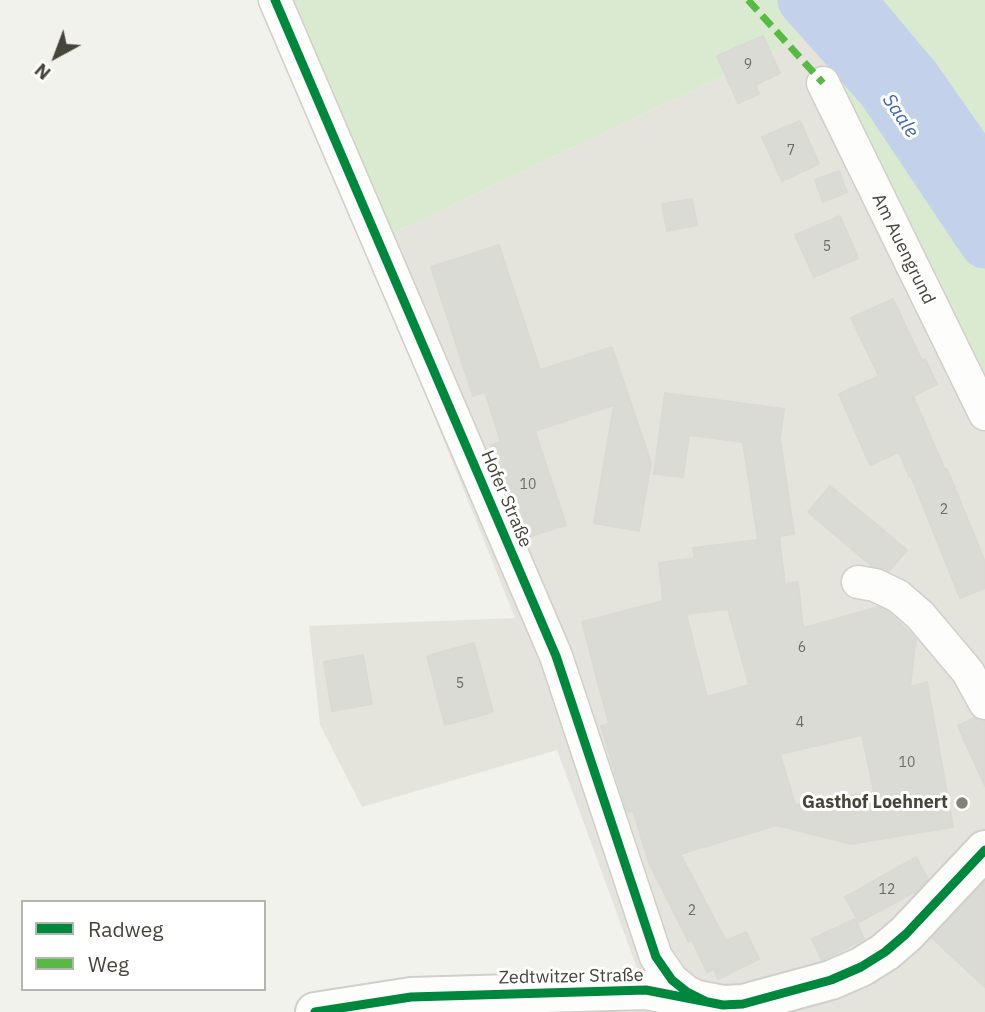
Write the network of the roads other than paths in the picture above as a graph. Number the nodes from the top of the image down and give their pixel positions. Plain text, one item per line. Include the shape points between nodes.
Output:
1 (275, 0) edge
2 (823, 83) dead end
3 (985, 414) edge
4 (858, 582) dead end
5 (985, 703) edge
6 (985, 850) edge
7 (646, 926) junction
8 (618, 990) junction
9 (731, 1006) edge
10 (315, 1012) edge

1 - 7 street, Hofer Straße via 555,656
2 - 3 street, Am Auengrund
4 - 5 street via 898,596 920,615 968,672
6 - 9 street, Zedtwitzer Straße via 884,953 831,980
7 - 8 street, Hofer Straße via 647,956 641,969
7 - 9 street, Hofer Straße via 656,957 672,980 687,992
8 - 9 street, Zedtwitzer Straße via 646,990
8 - 10 street, Zedtwitzer Straße via 411,998

